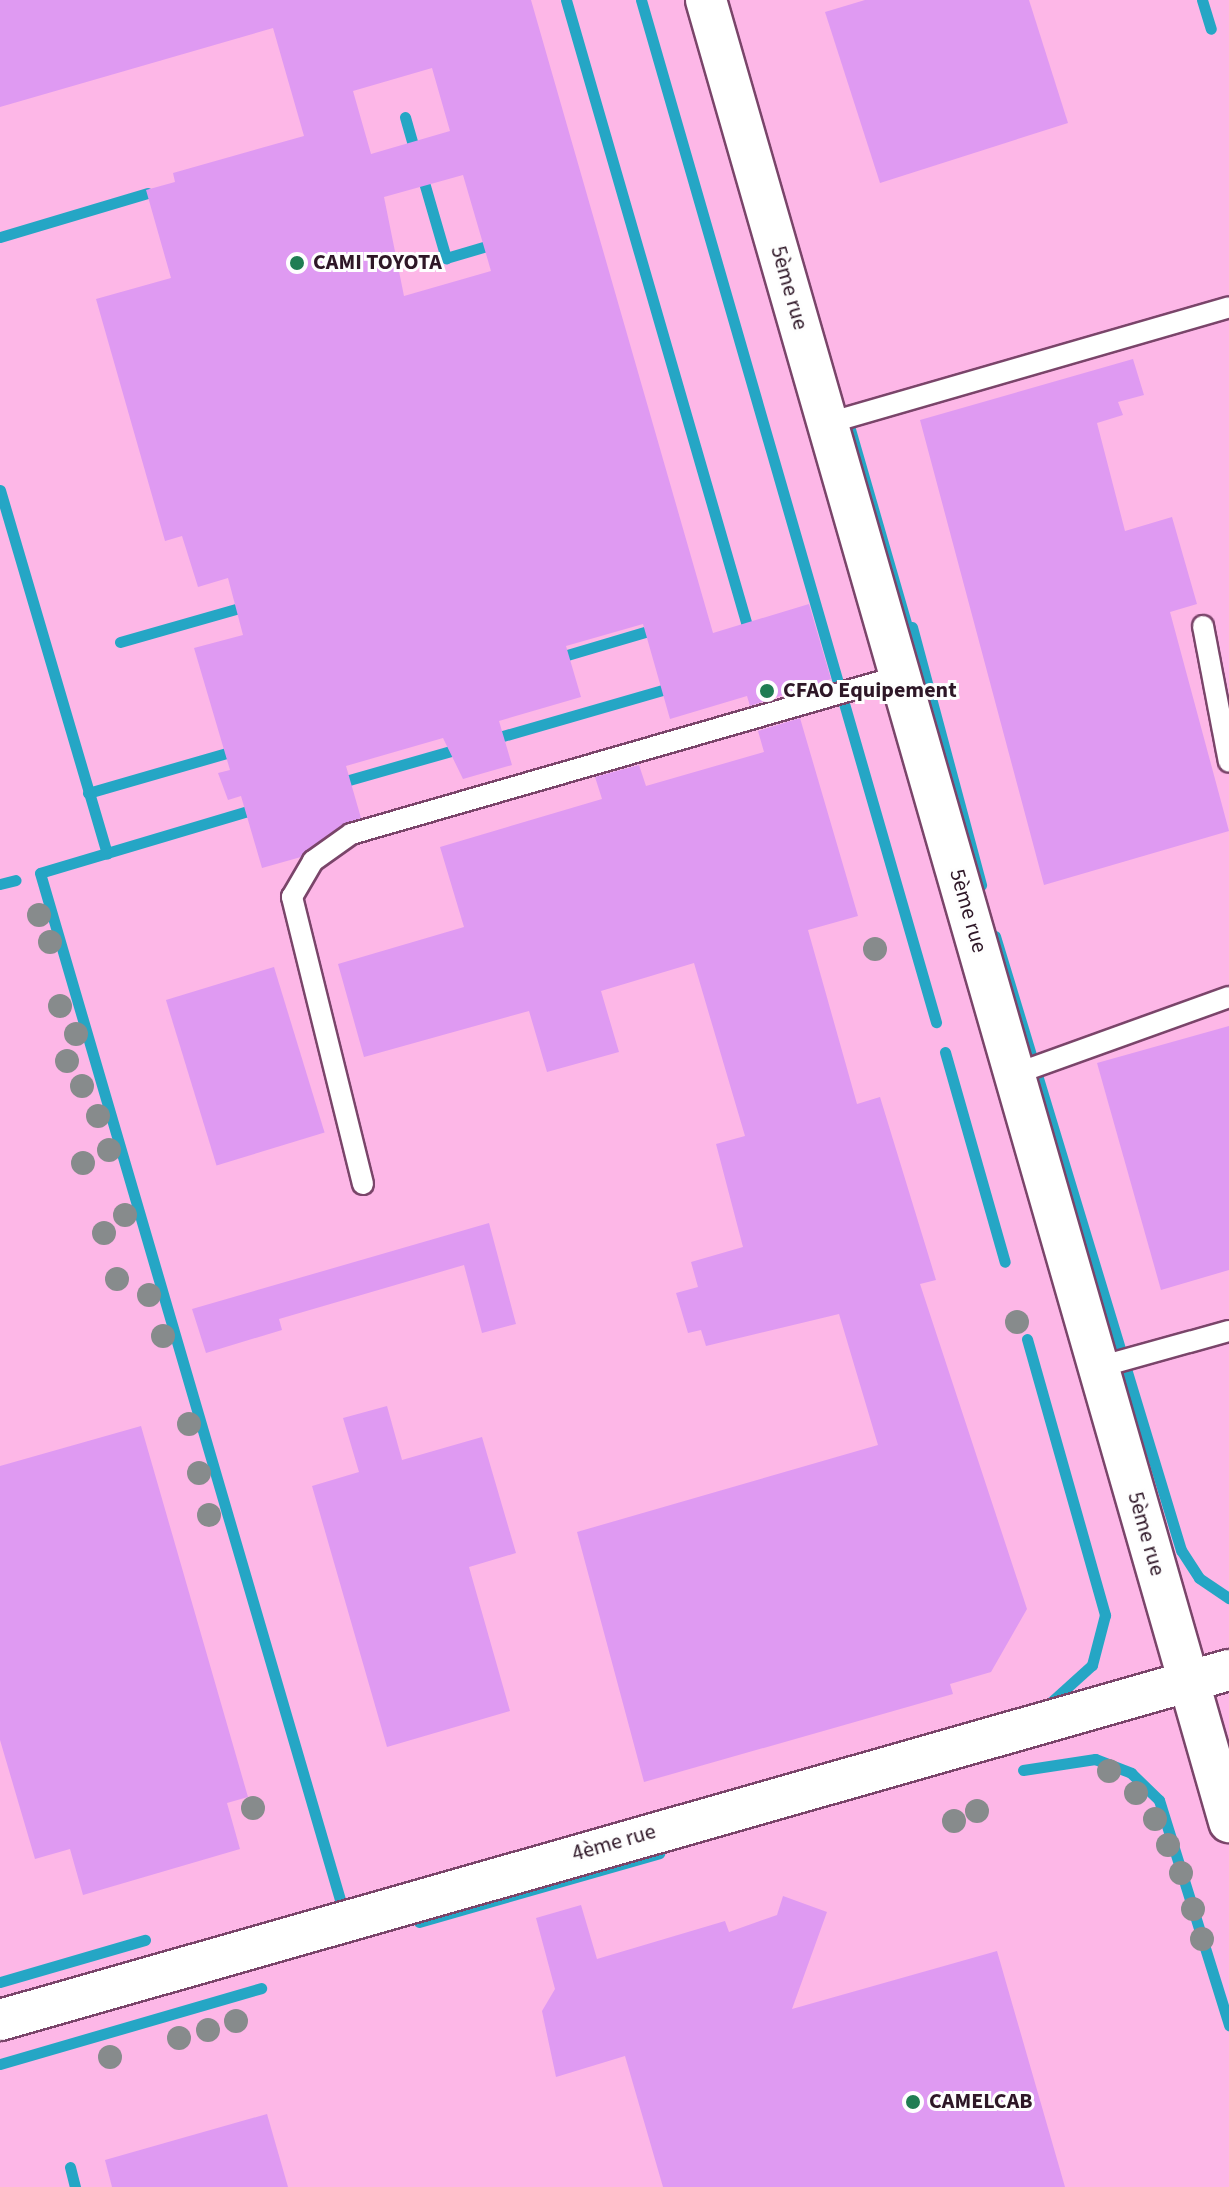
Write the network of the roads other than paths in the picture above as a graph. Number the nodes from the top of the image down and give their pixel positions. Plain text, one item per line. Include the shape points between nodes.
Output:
1 (706, 0) edge
2 (1229, 307) edge
3 (828, 423) junction
4 (1203, 626) dead end
5 (900, 676) junction
6 (1229, 762) edge
7 (1229, 997) edge
8 (1015, 1074) junction
9 (363, 1184) dead end
10 (1229, 1331) edge
11 (1099, 1367) junction
12 (1229, 1670) edge
13 (1189, 1682) junction
14 (1229, 1822) edge
15 (0, 2020) edge

1 - 3 street, 5ème rue
2 - 3 lane
3 - 5 street, 5ème rue
4 - 6 lane
5 - 8 street, 5ème rue
5 - 9 lane via 351,834 313,861 292,897
7 - 8 lane
8 - 11 street, 5ème rue
10 - 11 lane
11 - 13 street, 5ème rue
12 - 13 street, 4ème rue
13 - 14 street, 5ème rue
13 - 15 street, 4ème rue

